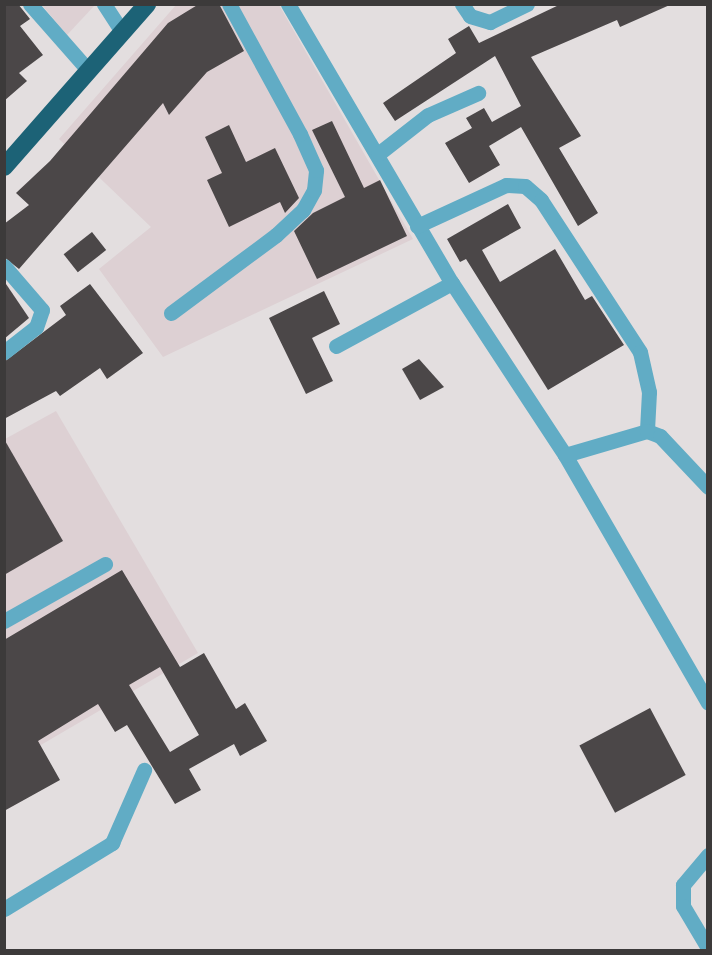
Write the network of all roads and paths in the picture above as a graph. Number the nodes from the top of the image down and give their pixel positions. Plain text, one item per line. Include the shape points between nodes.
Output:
1 (30, 4) edge
2 (105, 4) edge
3 (147, 4) edge
4 (229, 4) edge
5 (288, 4) edge
6 (462, 4) edge
7 (527, 4) edge
8 (122, 32) junction
9 (88, 70) junction
10 (478, 93) dead end
11 (378, 154) junction
12 (4, 166) edge
13 (417, 226) junction
14 (4, 266) edge
15 (452, 283) junction
16 (171, 314) dead end
17 (336, 346) dead end
18 (4, 352) edge
19 (647, 432) junction
20 (565, 455) junction
21 (707, 485) edge
22 (105, 564) dead end
23 (4, 621) edge
24 (708, 703) edge
25 (144, 770) dead end
26 (708, 855) edge
27 (4, 909) edge
28 (708, 948) edge

1 - 9 street
2 - 8 street
3 - 8 highway
4 - 16 street via 300,134 316,170 314,190 276,235
5 - 11 street
6 - 7 street via 470,16 490,22
8 - 9 highway
9 - 12 highway
10 - 11 street via 428,115
11 - 13 street
13 - 15 street
13 - 19 street via 507,185 525,186 541,200 640,352 649,392
14 - 18 street via 42,310 42,319
15 - 17 street
15 - 20 street
19 - 20 street
19 - 21 street via 660,436
20 - 24 street
22 - 23 street
25 - 27 street via 112,843
26 - 28 street via 684,885 683,906

